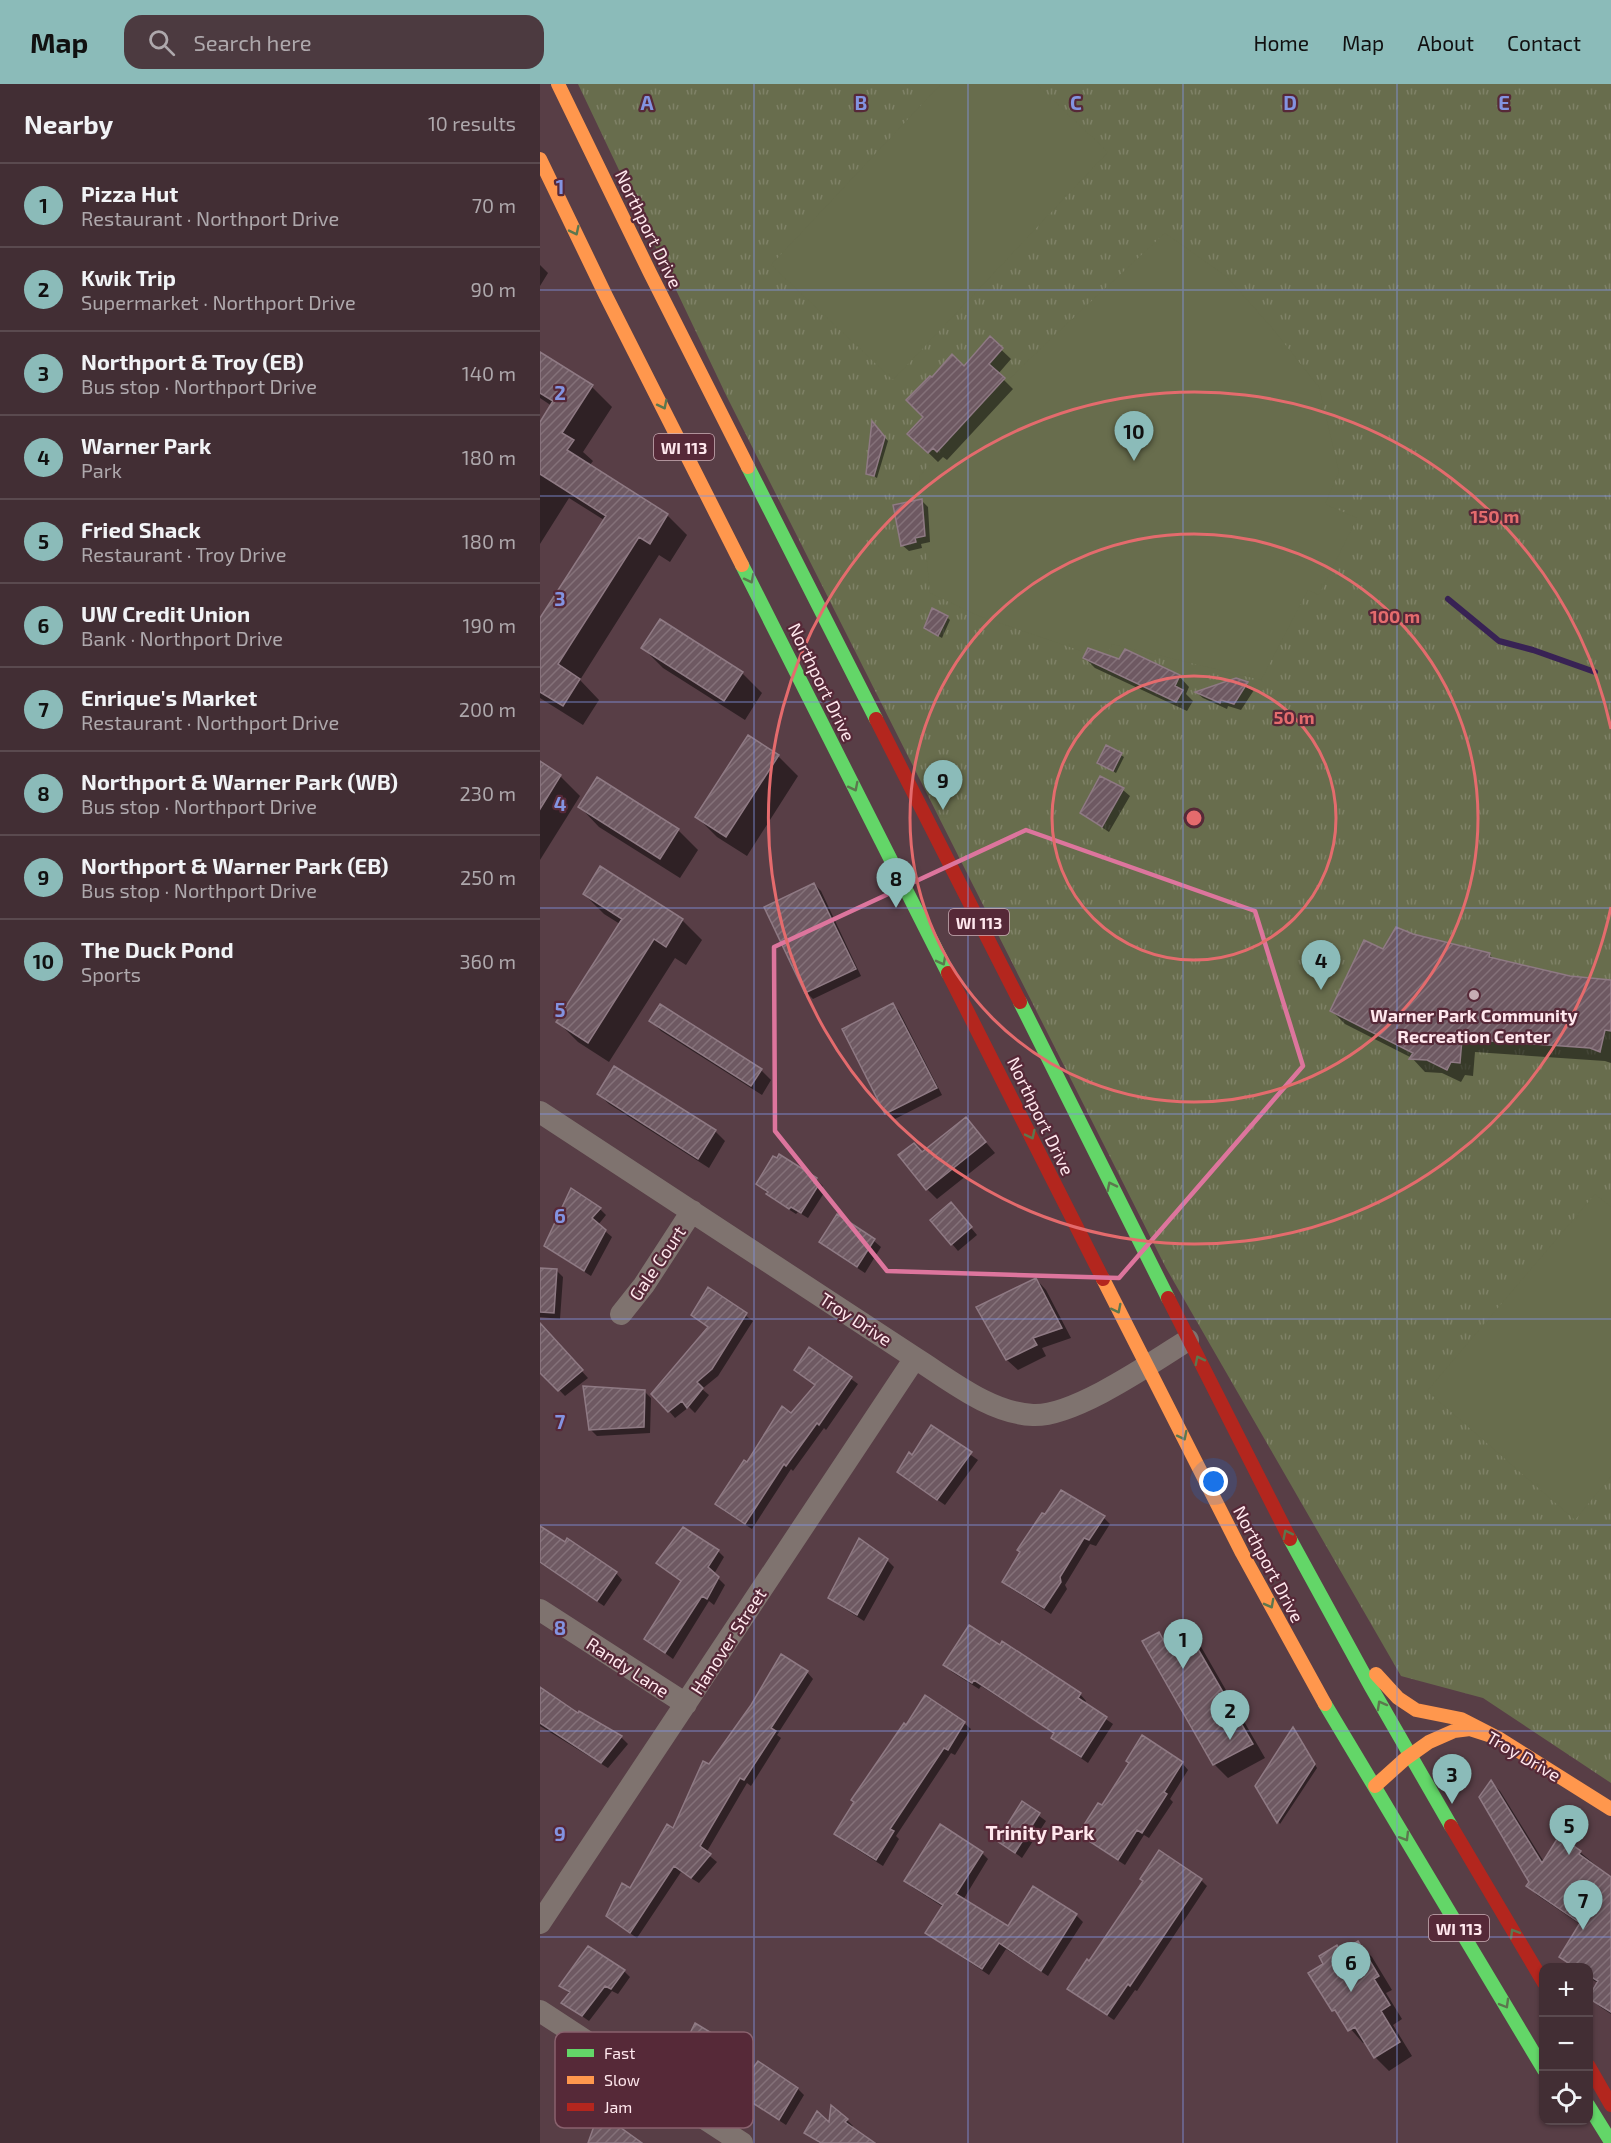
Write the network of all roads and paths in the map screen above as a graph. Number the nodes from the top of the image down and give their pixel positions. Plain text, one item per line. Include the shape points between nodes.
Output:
1 (558, 84) edge
2 (540, 159) edge
3 (540, 1112) edge
4 (692, 1211) junction
5 (621, 1314) dead end
6 (1188, 1340) junction
7 (915, 1358) junction
8 (1147, 1366) junction
9 (1248, 1488) dead end
10 (1273, 1507) junction
11 (1310, 1579) junction
12 (540, 1610) edge
13 (686, 1704) junction
14 (1498, 1738) junction
15 (1409, 1757) junction
16 (1375, 1786) junction
17 (1611, 1809) edge
18 (540, 1923) edge
19 (1539, 1975) edge
20 (540, 2011) edge
21 (572, 2032) edge
22 (1524, 2036) junction
23 (1539, 2051) edge
24 (1539, 2062) edge
25 (1591, 2071) edge
26 (1611, 2105) edge
27 (1593, 2113) edge
28 (719, 2128) edge
29 (1611, 2142) edge
30 (742, 2143) edge

6 -> 1 main road, Northport Drive / WI 113
2 -> 8 main road, Northport Drive / WI 113
3 - 4 street, Troy Drive
4 - 5 street, Gale Court
4 - 7 street, Troy Drive
6 - 8 street, Troy Drive via 1172,1357
10 -> 6 main road, Northport Drive / WI 113
7 - 8 street, Troy Drive via 997,1406 1035,1415 1074,1405
7 - 13 street, Hanover Street
8 -> 16 main road, Northport Drive / WI 113 via 1304,1668
9 - 10 main road
11 -> 10 main road, Northport Drive / WI 113
11 - 14 main road via 1378,1678 1398,1698 1416,1710 1461,1719
15 -> 11 main road, Northport Drive / WI 113
12 - 13 street, Randy Lane
13 - 18 street, Hanover Street
14 - 15 main road, Troy Drive via 1479,1730 1459,1730 1437,1738
14 - 17 main road, Troy Drive
15 - 16 main road, Troy Drive
19 -> 15 main road, Northport Drive / WI 113
16 -> 22 main road, Northport Drive / WI 113
20 - 21 street
22 - 23 main road
22 - 24 main road, Northport Drive / WI 113
25 - 26 main road
27 - 29 main road
28 - 30 street

